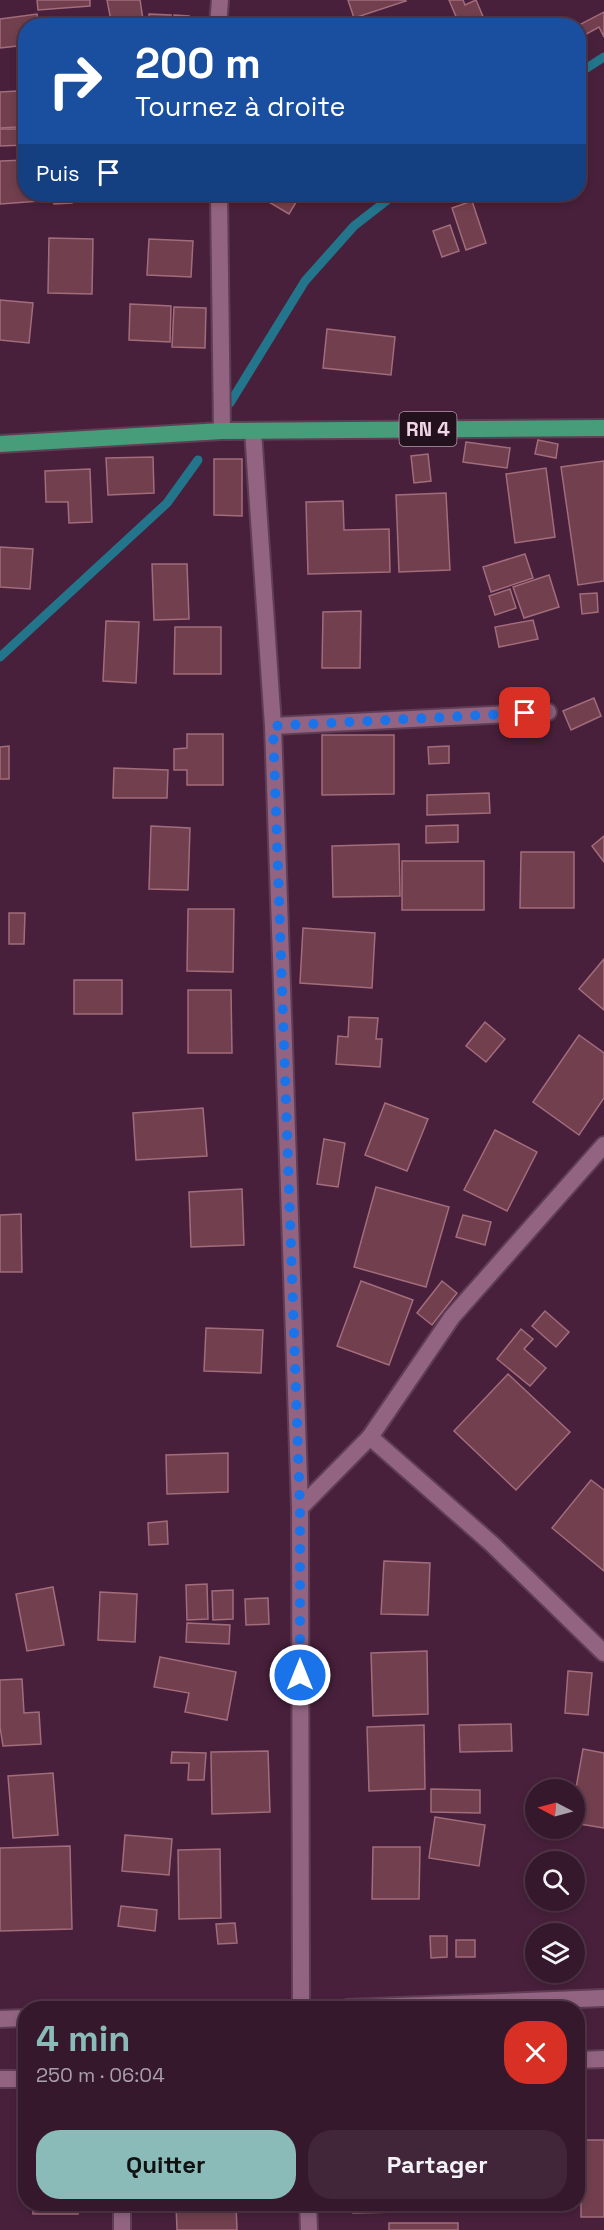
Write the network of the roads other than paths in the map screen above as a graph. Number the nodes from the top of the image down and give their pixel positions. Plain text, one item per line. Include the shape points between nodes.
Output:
1 (220, 0) edge
2 (219, 18) edge
3 (219, 201) edge
4 (604, 428) edge
5 (222, 430) junction
6 (253, 431) junction
7 (0, 444) edge
8 (548, 712) dead end
9 (273, 726) junction
10 (604, 1145) edge
11 (370, 1437) junction
12 (300, 1508) junction
13 (604, 1653) edge
14 (604, 1998) edge
15 (301, 2001) edge
16 (527, 2001) edge
17 (18, 2018) edge
18 (0, 2019) edge
19 (604, 2059) edge
20 (585, 2060) edge
21 (0, 2079) edge
22 (18, 2079) edge
23 (122, 2211) edge
24 (308, 2211) edge
25 (122, 2230) edge
26 (309, 2230) edge

1 - 2 street
3 - 5 street
4 - 6 highway, RN 4
5 - 6 highway, RN 4
5 - 7 highway, RN 4
6 - 9 street
8 - 9 street
9 - 12 street
10 - 11 street via 452,1317
11 - 12 street
11 - 13 street via 492,1544
12 - 15 street
14 - 16 street
17 - 18 street
19 - 20 street
21 - 22 street
23 - 25 street
24 - 26 street

